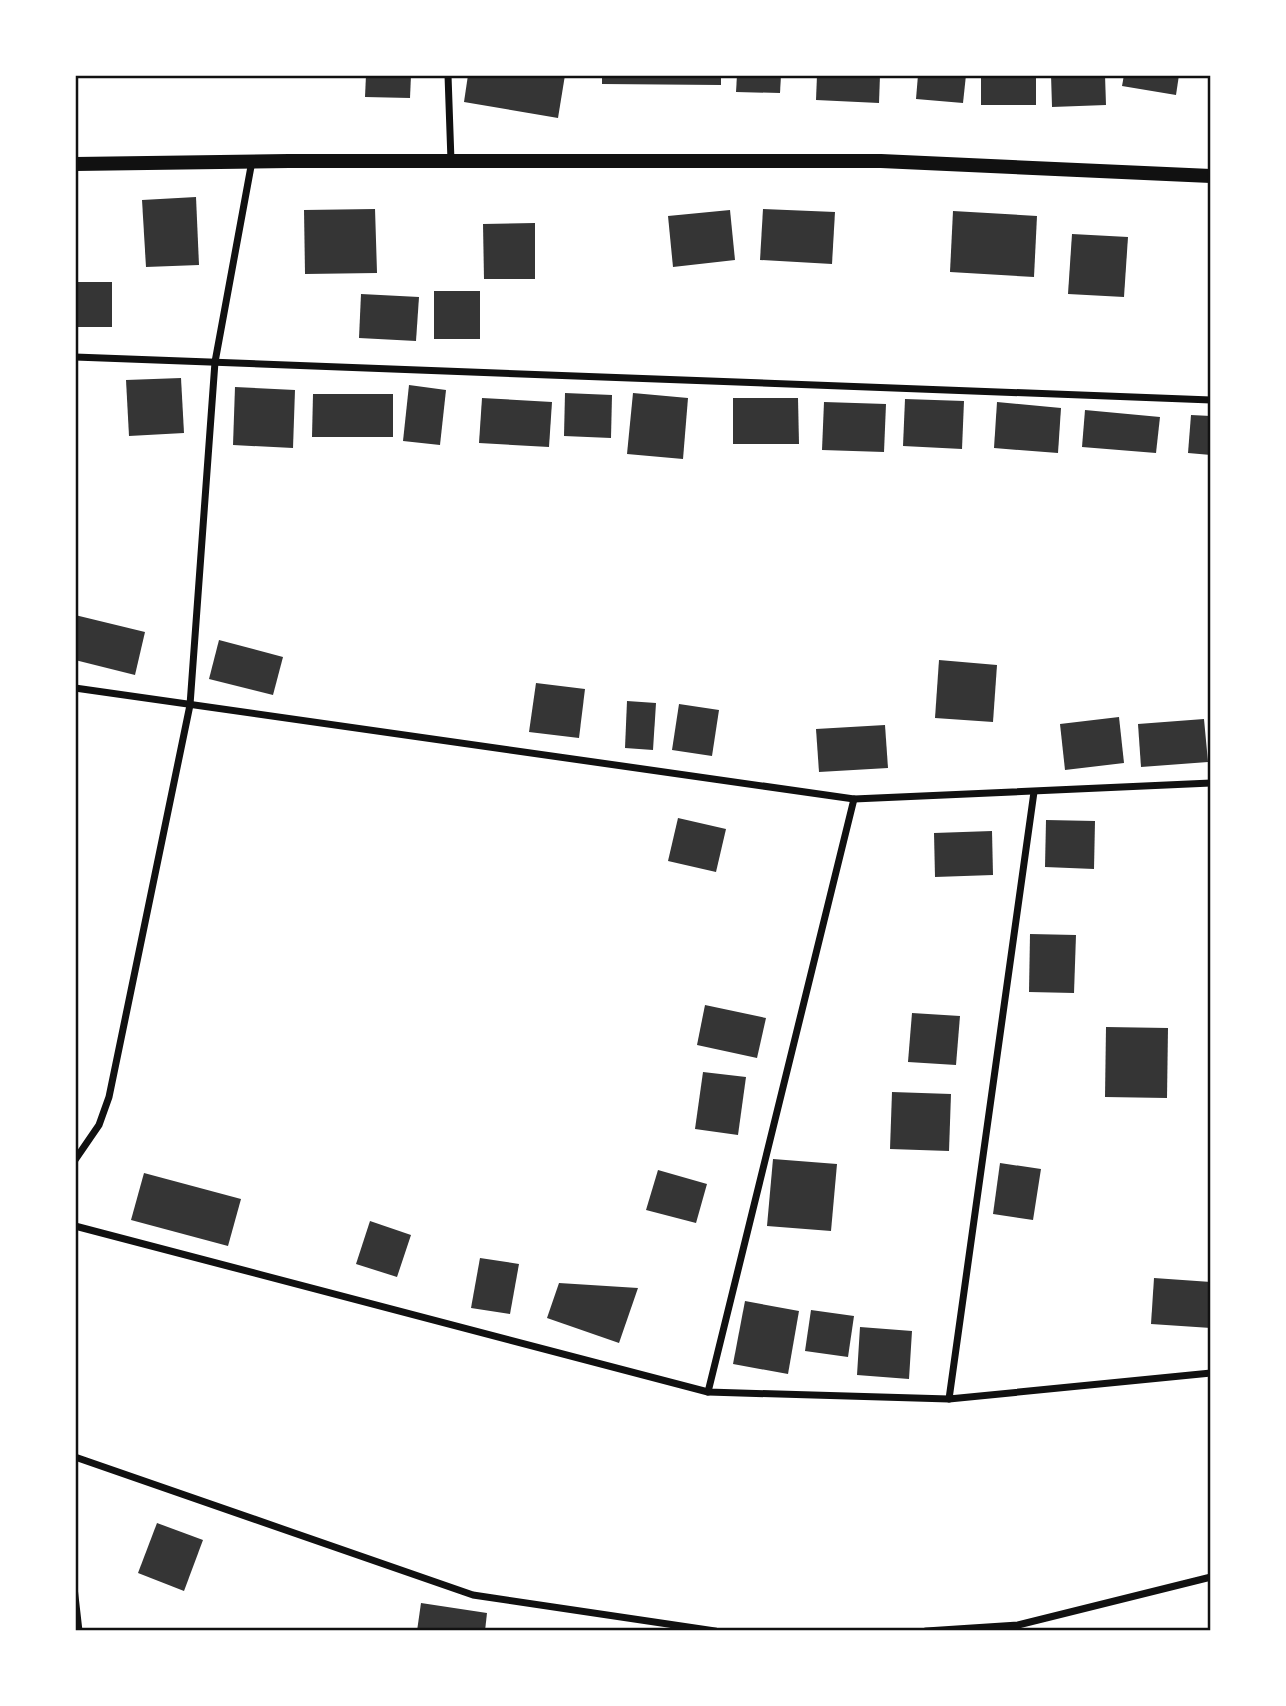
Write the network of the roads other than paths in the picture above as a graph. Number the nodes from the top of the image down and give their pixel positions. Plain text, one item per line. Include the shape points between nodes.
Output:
1 (448, 75) edge
2 (252, 161) junction
3 (451, 161) junction
4 (75, 164) edge
5 (1211, 176) edge
6 (75, 357) edge
7 (215, 362) junction
8 (1211, 400) edge
9 (75, 688) edge
10 (190, 705) junction
11 (1211, 783) edge
12 (1034, 792) junction
13 (854, 799) junction
14 (75, 1160) edge
15 (75, 1226) edge
16 (1211, 1373) edge
17 (708, 1392) junction
18 (949, 1399) junction
19 (75, 1457) edge
20 (1211, 1577) edge
21 (75, 1587) edge
22 (80, 1631) edge
23 (715, 1631) edge
24 (926, 1631) edge
25 (939, 1631) edge

1 - 3 street
2 - 3 main road
2 - 4 main road
2 - 7 street
3 - 5 main road via 881,161
6 - 7 street
7 - 8 street
7 - 10 street
9 - 10 street
10 - 13 street
10 - 14 street via 109,1097 99,1125
11 - 12 street
12 - 13 street
12 - 18 street
13 - 17 street
15 - 17 street
16 - 18 street
17 - 18 street
19 - 23 street via 473,1595
20 - 25 street via 1018,1625
21 - 22 lane
24 - 25 street

